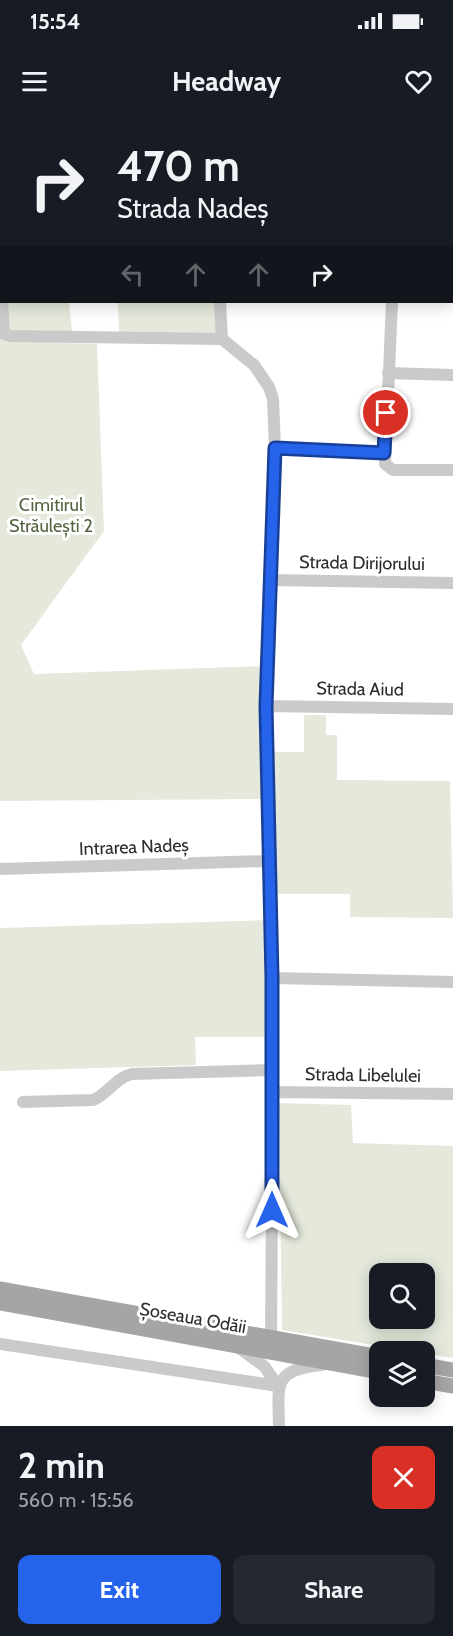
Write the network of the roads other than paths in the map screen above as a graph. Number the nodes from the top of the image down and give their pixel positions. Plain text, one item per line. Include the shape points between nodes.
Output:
1 (2, 303) edge
2 (220, 303) edge
3 (392, 303) edge
4 (222, 339) junction
5 (388, 373) junction
6 (453, 375) edge
7 (275, 448) junction
8 (384, 453) junction
9 (453, 470) edge
10 (270, 580) junction
11 (453, 583) edge
12 (266, 706) junction
13 (453, 709) edge
14 (268, 861) junction
15 (0, 868) edge
16 (272, 978) junction
17 (453, 982) edge
18 (273, 1070) junction
19 (273, 1092) junction
20 (453, 1094) edge
21 (23, 1102) dead end
22 (0, 1289) edge
23 (0, 1303) edge
24 (271, 1338) junction
25 (0, 1344) edge
26 (237, 1346) junction
27 (369, 1355) edge
28 (334, 1364) junction
29 (435, 1367) edge
30 (369, 1370) edge
31 (453, 1370) edge
32 (435, 1383) edge
33 (278, 1386) junction
34 (453, 1386) edge
35 (279, 1426) edge

1 - 4 street via 4,334 9,336
2 - 4 street
3 - 5 street
4 - 7 street via 245,356 269,387
5 - 6 street
5 - 8 street
7 - 8 street
7 - 10 street
8 - 9 street via 385,464 393,470
10 - 11 street, Strada Dirijorului
10 - 12 street
12 - 13 street, Strada Aiud
12 - 14 street
14 - 15 street, Intrarea Nadeș
14 - 16 street
16 - 17 street
16 - 18 street
18 - 19 street
18 - 21 street via 132,1074 122,1076 93,1100
19 - 20 street, Strada Libelulei
19 - 24 street
22 - 24 main road, Șoseaua Odăii
23 - 26 main road, Șoseaua Odăii
24 - 27 main road, Șoseaua Odăii
25 - 33 street
26 - 28 main road, Șoseaua Odăii
26 - 33 street via 264,1366
28 - 30 main road, Șoseaua Odăii
28 - 33 street via 288,1372
29 - 31 main road
32 - 34 main road
33 - 35 street

